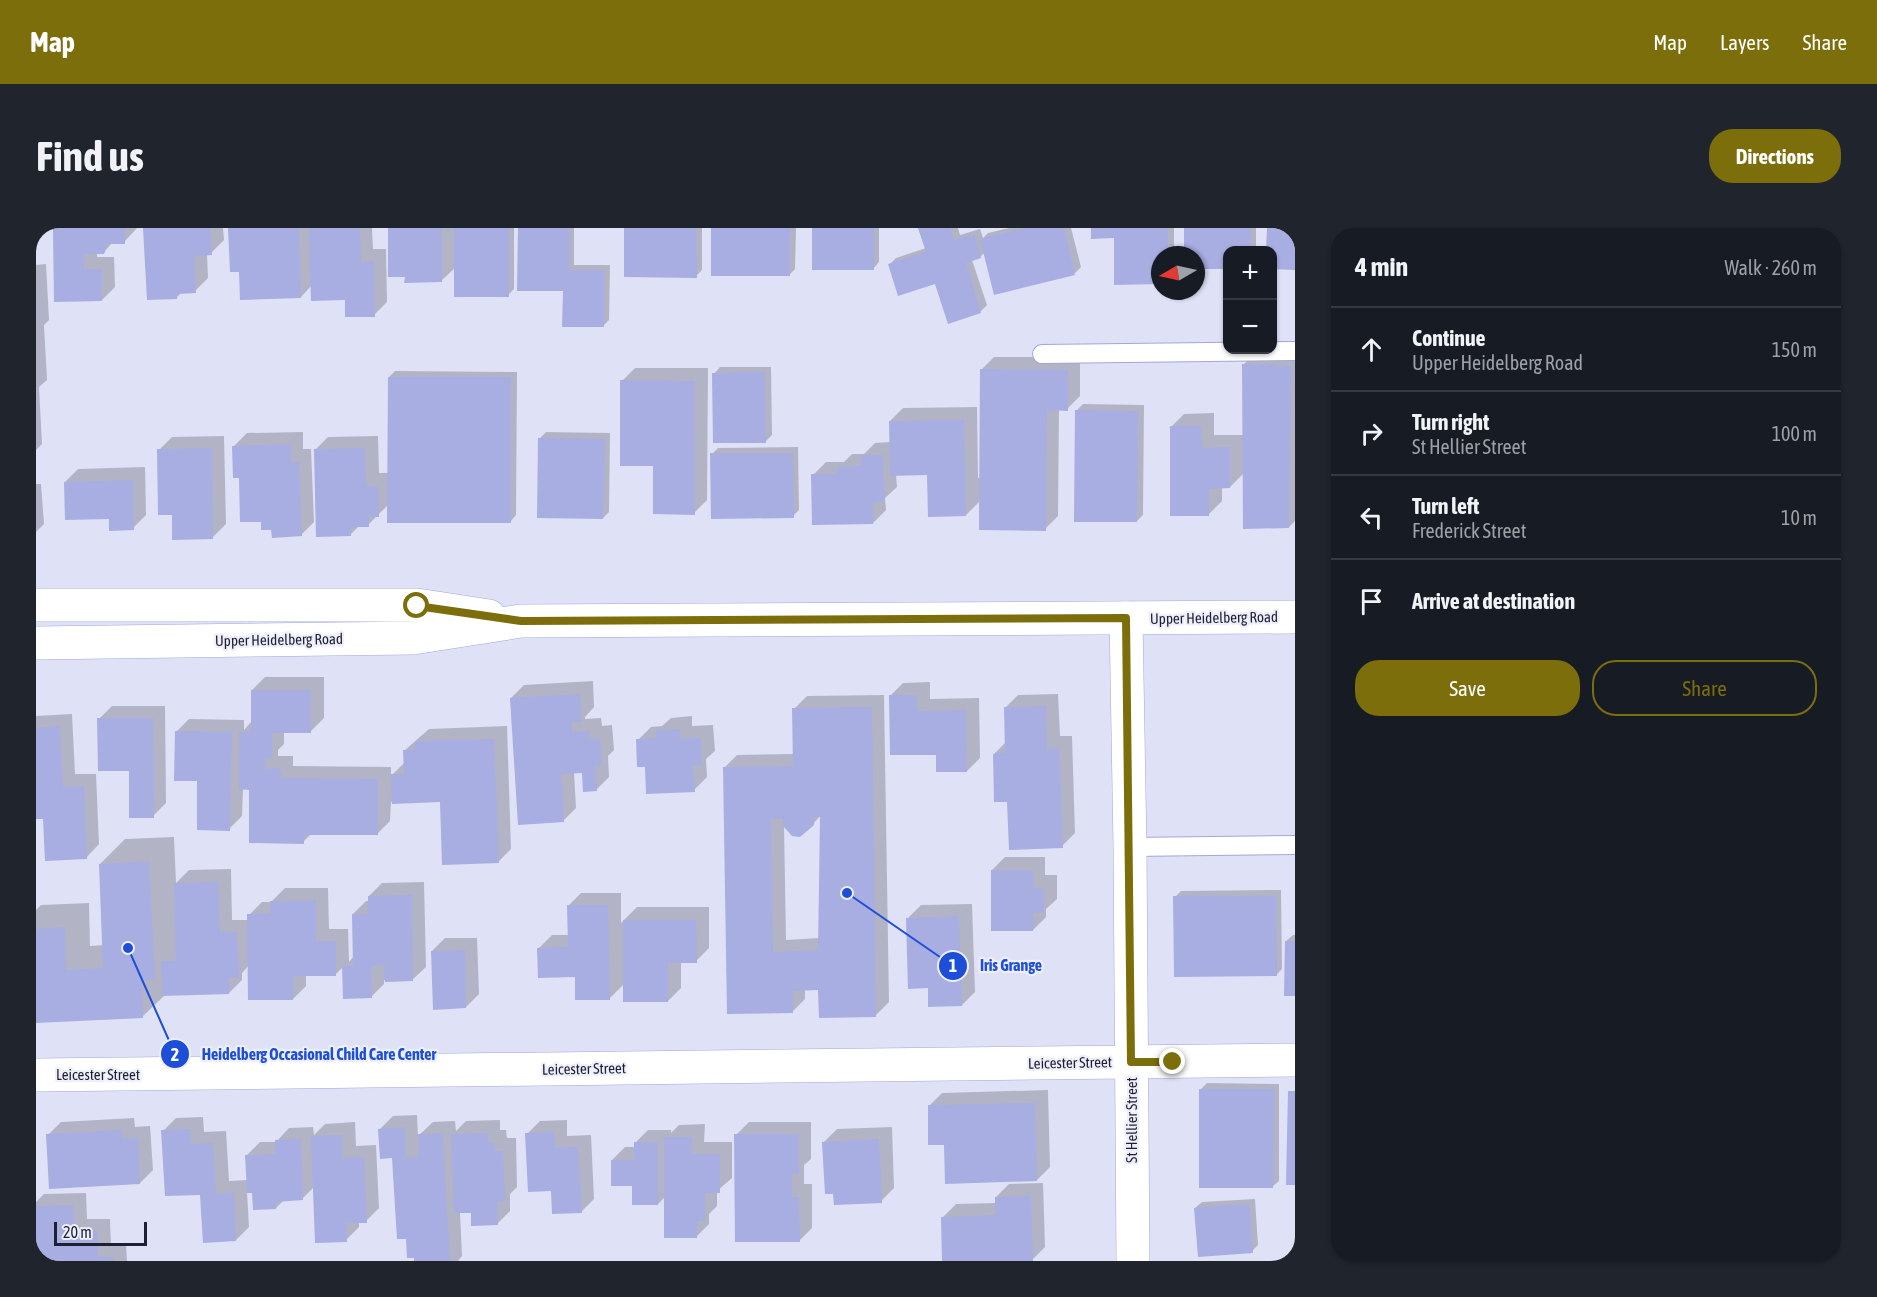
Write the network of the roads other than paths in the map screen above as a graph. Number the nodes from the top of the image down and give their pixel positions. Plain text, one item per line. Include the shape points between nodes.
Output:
1 (1295, 351) edge
2 (1041, 354) dead end
3 (36, 605) edge
4 (1295, 617) edge
5 (1126, 618) junction
6 (521, 621) junction
7 (36, 643) edge
8 (1295, 845) edge
9 (1130, 847) junction
10 (1295, 1060) edge
11 (1131, 1062) junction
12 (36, 1075) edge
13 (1133, 1261) edge

1 - 2 lane
3 - 6 street, Upper Heidelberg Road via 417,606
4 - 5 street, Upper Heidelberg Road
5 - 6 street, Upper Heidelberg Road
5 - 9 street, St Hellier Street
6 - 7 street, Upper Heidelberg Road via 413,638
8 - 9 lane
9 - 11 street, St Hellier Street
10 - 11 street, Leicester Street
11 - 12 street, Leicester Street
11 - 13 street, St Hellier Street

